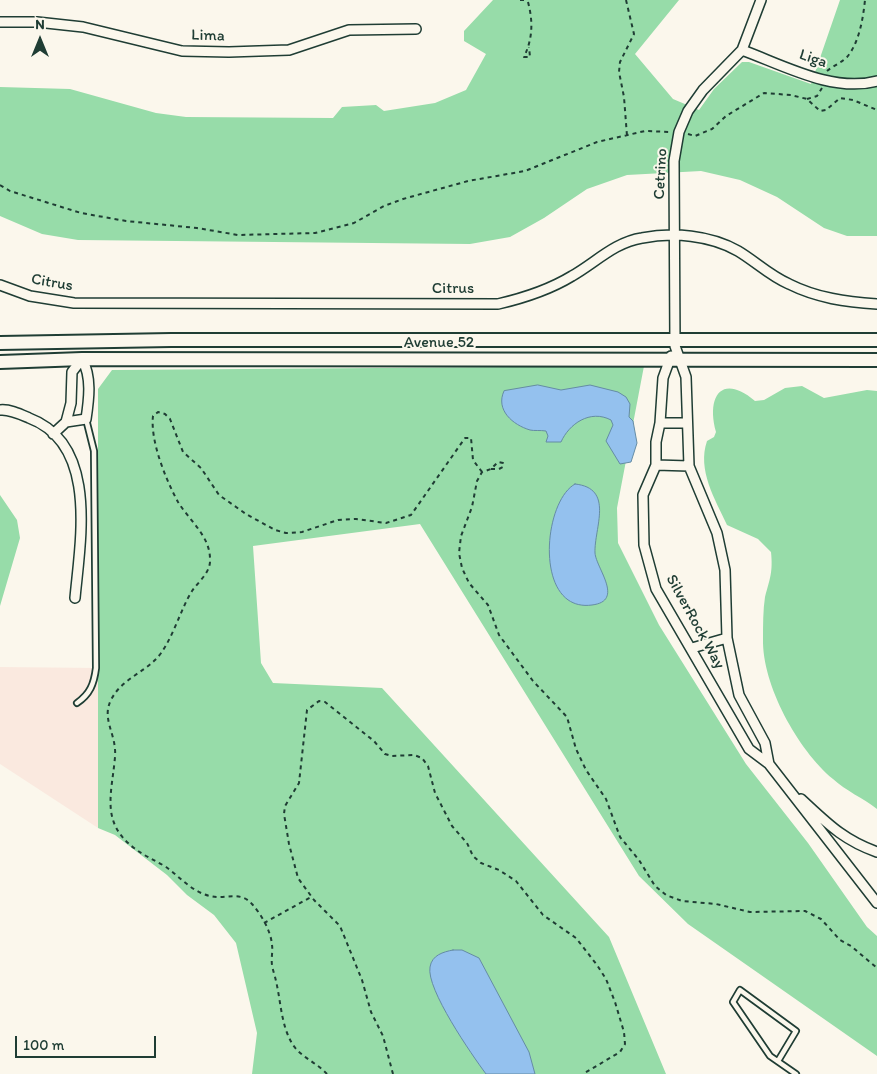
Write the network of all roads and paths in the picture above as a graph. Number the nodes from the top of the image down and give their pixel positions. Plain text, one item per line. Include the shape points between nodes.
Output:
1 (520, 0) edge
2 (626, 0) edge
3 (761, 0) edge
4 (865, 0) edge
5 (528, 1) edge
6 (0, 22) edge
7 (416, 29) dead end
8 (528, 47) dead end
9 (742, 50) junction
10 (824, 80) junction
11 (877, 81) edge
12 (807, 99) junction
13 (877, 110) edge
14 (680, 132) junction
15 (627, 136) junction
16 (0, 185) edge
17 (675, 237) junction
18 (0, 285) edge
19 (877, 304) edge
20 (877, 340) edge
21 (675, 342) junction
22 (0, 343) edge
23 (82, 359) junction
24 (675, 360) junction
25 (877, 360) edge
26 (0, 362) edge
27 (0, 410) edge
28 (86, 419) junction
29 (66, 422) junction
30 (660, 423) junction
31 (687, 423) junction
32 (53, 434) junction
33 (656, 465) junction
34 (689, 466) junction
35 (491, 469) dead end
36 (482, 472) junction
37 (75, 598) dead end
38 (727, 638) junction
39 (692, 648) junction
40 (77, 703) dead end
41 (769, 764) junction
42 (779, 778) junction
43 (877, 852) edge
44 (311, 897) junction
45 (877, 903) edge
46 (264, 923) junction
47 (877, 968) edge
48 (778, 1061) junction
49 (327, 1074) edge
50 (393, 1074) edge
51 (584, 1074) edge
52 (796, 1074) edge

1 - 5 path
2 - 15 path via 634,34 620,62 619,72
3 - 9 street, Cetrino
4 - 10 path via 857,39 851,51 826,72
5 - 8 path via 532,23
6 - 7 street, Lima via 37,22 83,28 182,51 229,52 290,50 348,30
9 - 10 street, Liga
9 - 14 street, Cetrino via 703,90 688,112
10 - 11 street, Liga via 845,83
10 - 12 path via 817,96
12 - 13 path via 820,112 840,98
12 - 14 path via 764,93 726,116 712,129 694,136
14 - 15 path via 645,131
14 - 17 street, Cetrino via 674,161
15 - 16 path via 598,142 525,171 403,199 354,223 315,233 238,235 126,221 81,213
17 - 18 street, Citrus via 641,238 622,244 547,289 498,304 74,303 30,296
17 - 19 street, Citrus via 720,241 787,284 812,294 843,302
17 - 21 street, Cetrino
20 - 21 main road, Avenue 52
21 - 22 main road, Avenue 52 via 171,340
21 - 24 street, SilverRock Way
23 - 24 main road, Avenue 52
23 - 26 main road, Avenue 52
23 - 28 street via 88,370
23 - 29 street via 72,372 71,403
24 - 25 main road, Avenue 52
24 - 30 street, SilverRock Way via 663,378
24 - 31 street, SilverRock Way via 686,377
27 - 32 street via 41,422
28 - 29 street
28 - 40 lane via 94,451 96,668 94,684 86,697
29 - 32 street
30 - 31 street
30 - 33 street, SilverRock Way
31 - 34 street, SilverRock Way
32 - 37 street via 65,447 80,484 82,524
33 - 34 street
33 - 39 street, SilverRock Way via 643,495 644,545 656,590
34 - 38 street, SilverRock Way via 717,532 725,570
35 - 36 path
36 - 46 path via 473,460 471,438 465,438 411,515 386,523 338,520 302,532 286,533 246,514 219,496 200,468 183,452 170,419 158,412 153,416 155,441 165,471 179,503 199,530 210,559 209,569 191,592 157,659 128,680 107,707 116,747 110,808 113,825 132,847 202,894 217,898 241,896 251,902
36 - 47 path via 461,536 459,553 462,568 469,583 488,605 499,635 533,681 567,717 576,749 606,799 620,837 654,886 666,895 682,900 750,912 814,913 840,940
38 - 39 street
38 - 41 street, SilverRock Way via 739,695 765,743
39 - 41 street, SilverRock Way via 749,749
41 - 42 street, SilverRock Way
42 - 43 street via 829,825 855,844
42 - 45 street, SilverRock Way
44 - 46 path
44 - 50 path via 340,926 383,1036
44 - 51 path via 298,878 284,814 298,782 305,718 308,710 319,701 325,702 358,728 385,754 422,758 428,766 435,794 473,856 516,881 543,915 576,938 606,979 625,1044 620,1052
46 - 49 path via 272,945 272,966 282,1021 292,1045
48 - 48 lane via 770,1056 733,1002 740,990 796,1031
48 - 52 lane

